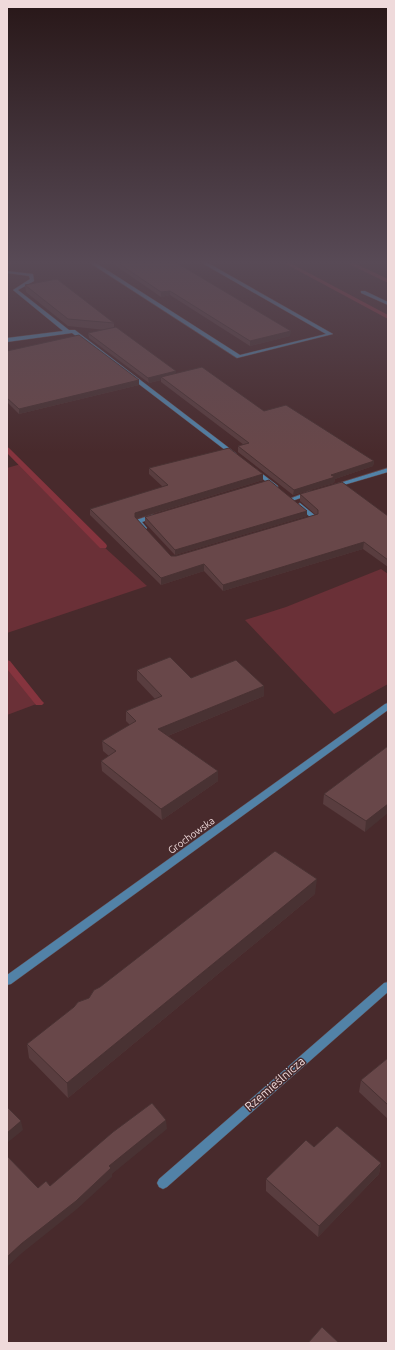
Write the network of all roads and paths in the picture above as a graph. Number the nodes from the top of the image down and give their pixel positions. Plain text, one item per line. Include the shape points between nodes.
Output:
1 (60, 326) edge
2 (191, 326) edge
3 (316, 326) edge
4 (68, 332) junction
5 (7, 340) edge
6 (241, 459) edge
7 (253, 468) edge
8 (388, 470) edge
9 (270, 482) junction
10 (263, 484) edge
11 (329, 488) edge
12 (314, 492) edge
13 (286, 495) junction
14 (160, 515) edge
15 (300, 522) edge
16 (148, 532) edge
17 (388, 706) edge
18 (7, 981) edge
19 (388, 986) edge
20 (163, 1183) dead end

1 - 4 street
2 - 3 street via 239,357 330,334
4 - 5 street
4 - 6 street via 73,331
7 - 9 street
8 - 11 street
9 - 10 street
9 - 13 street
12 - 13 street
13 - 15 street via 314,518
14 - 16 street via 138,521
17 - 18 street, Grochowska
19 - 20 street, Rzemieślnicza

